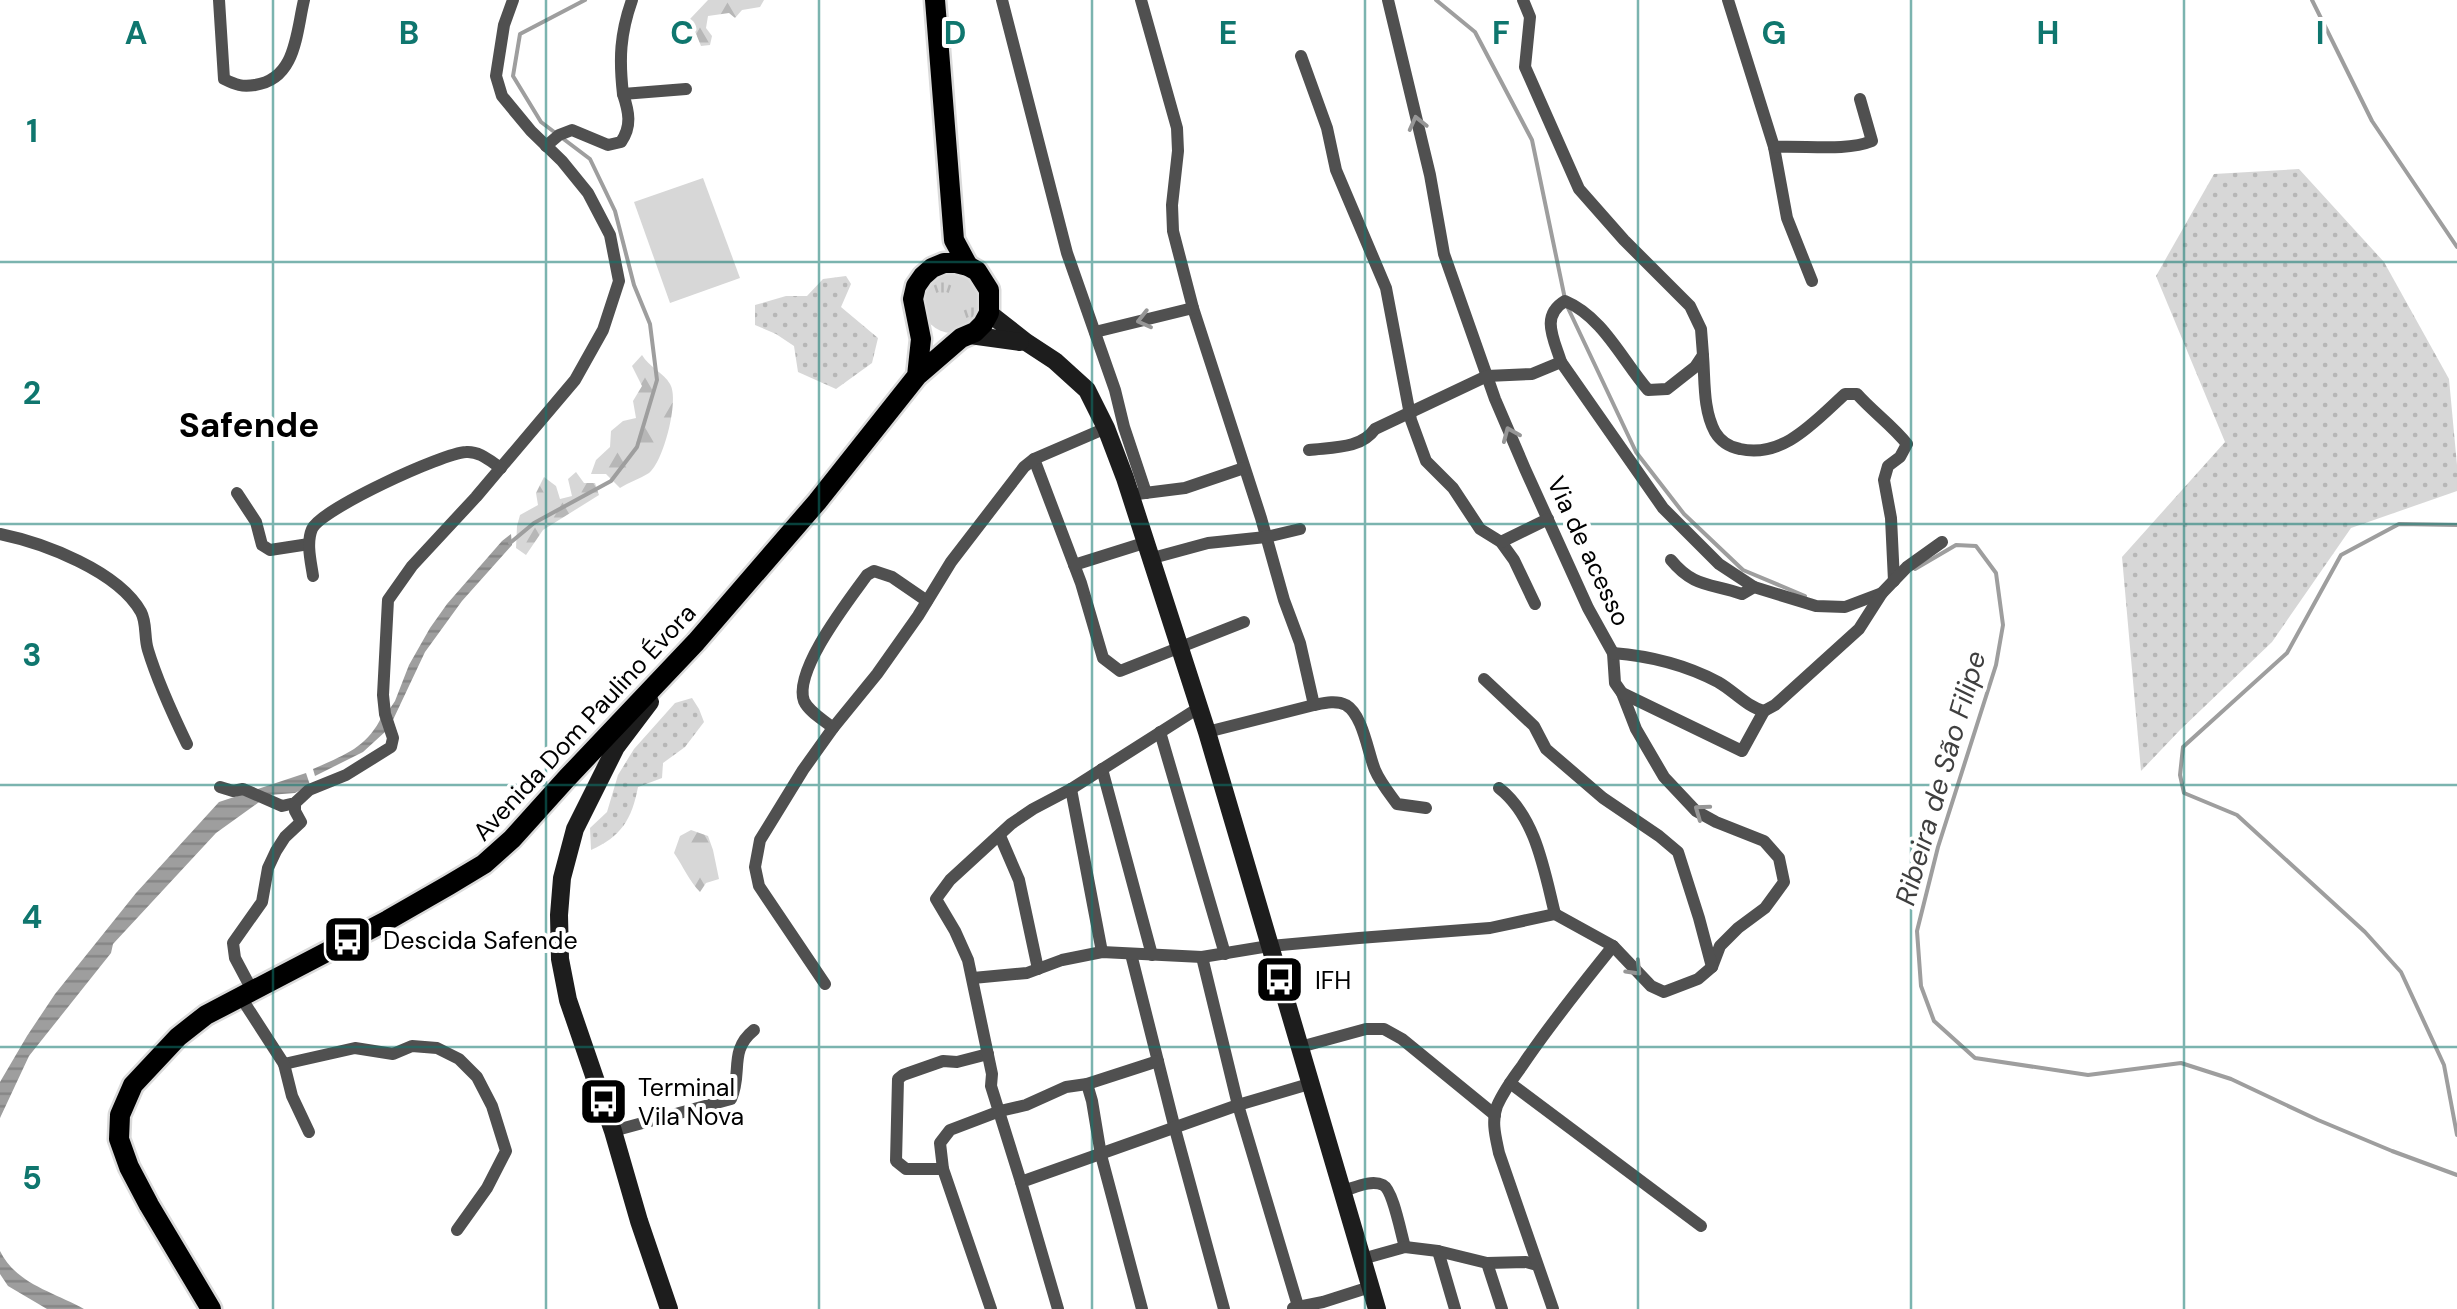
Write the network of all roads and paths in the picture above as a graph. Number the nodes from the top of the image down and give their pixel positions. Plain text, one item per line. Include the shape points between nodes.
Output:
1 (219, 0) edge
2 (304, 0) edge
3 (513, 0) edge
4 (632, 0) edge
5 (935, 0) edge
6 (1002, 0) edge
7 (1140, 0) edge
8 (1388, 0) edge
9 (1522, 0) edge
10 (1728, 0) edge
11 (1301, 56) dead end
12 (686, 88) dead end
13 (624, 94) junction
14 (1860, 100) dead end
15 (546, 146) junction
16 (1774, 147) junction
17 (954, 240) junction
18 (944, 263) junction
19 (968, 266) junction
20 (1812, 281) dead end
21 (1193, 308) junction
22 (989, 313) junction
23 (920, 322) junction
24 (1095, 332) junction
25 (965, 337) junction
26 (1026, 342) junction
27 (1703, 355) junction
28 (1560, 362) junction
29 (917, 376) junction
30 (1487, 376) junction
31 (1410, 412) junction
32 (1106, 428) junction
33 (1310, 450) dead end
34 (1034, 459) junction
35 (501, 468) junction
36 (1244, 468) junction
37 (237, 493) dead end
38 (1138, 494) junction
39 (1548, 518) junction
40 (1300, 529) dead end
41 (0, 534) edge
42 (1266, 537) junction
43 (1501, 542) junction
44 (1942, 542) dead end
45 (309, 544) junction
46 (1147, 551) junction
47 (1672, 560) dead end
48 (1074, 564) junction
49 (314, 576) dead end
50 (1894, 581) junction
51 (1754, 587) junction
52 (1882, 593) junction
53 (927, 602) junction
54 (1534, 604) dead end
55 (1244, 622) dead end
56 (696, 642) junction
57 (1178, 648) junction
58 (1613, 653) junction
59 (1484, 679) dead end
60 (1622, 693) junction
61 (1314, 704) junction
62 (1200, 707) junction
63 (1764, 711) junction
64 (833, 728) junction
65 (1160, 732) junction
66 (1207, 732) junction
67 (188, 744) dead end
68 (1102, 769) junction
69 (220, 786) dead end
70 (1499, 788) dead end
71 (1071, 789) junction
72 (288, 805) junction
73 (1426, 808) dead end
74 (1000, 836) junction
75 (1556, 914) junction
76 (1269, 946) junction
77 (1613, 946) junction
78 (1102, 952) junction
79 (1131, 954) junction
80 (1225, 954) junction
81 (1152, 955) junction
82 (1202, 957) junction
83 (1712, 967) junction
84 (1038, 969) junction
85 (973, 978) junction
86 (825, 984) dead end
87 (246, 993) junction
88 (754, 1030) dead end
89 (1300, 1047) junction
90 (988, 1054) junction
91 (1158, 1060) junction
92 (284, 1064) junction
93 (1510, 1083) junction
94 (1087, 1084) junction
95 (1310, 1084) junction
96 (1238, 1105) junction
97 (1000, 1111) junction
98 (1495, 1115) junction
99 (1174, 1129) junction
100 (613, 1131) junction
101 (308, 1132) dead end
102 (1100, 1155) junction
103 (943, 1169) junction
104 (1021, 1182) junction
105 (1342, 1191) junction
106 (1701, 1226) dead end
107 (457, 1230) dead end
108 (1405, 1247) junction
109 (1438, 1251) junction
110 (1362, 1260) junction
111 (1488, 1263) junction
112 (1536, 1265) junction
113 (1370, 1287) junction
114 (1324, 1306) edge
115 (1294, 1307) edge
116 (211, 1309) edge
117 (668, 1309) edge
118 (991, 1309) edge
119 (1058, 1309) edge
120 (1142, 1309) edge
121 (1224, 1309) edge
122 (1377, 1309) edge
123 (1455, 1309) edge
124 (1502, 1309) edge
125 (1553, 1309) edge

1 - 2 street via 224,79 237,86 283,74
3 - 15 street via 496,76 502,96
4 - 13 street via 623,26
5 - 17 main road
6 - 24 street
7 - 21 street via 1177,128 1173,231
30 -> 8 street, Via de acesso via 1444,254
9 - 27 street via 1530,16 1525,67 1579,188 1690,306
10 - 16 street
11 - 31 street via 1336,170 1386,288
12 - 13 street
13 - 15 street via 629,111 622,142 608,145 572,130
14 - 16 street via 1870,144
15 - 35 street via 588,193 610,235 618,281 604,330 575,380
16 - 20 street via 1787,218
17 - 18 main road
17 - 19 main road
18 - 19 main road
18 - 23 main road via 916,286
19 - 22 main road via 989,290
21 -> 24 street
21 - 36 street
22 - 25 main road
22 - 26 street
23 - 25 main road via 939,338
23 - 29 main road
24 - 38 street via 1119,402
25 - 26 street
25 - 29 main road, Avenida Dom Paulino Évora
26 - 32 street via 1087,390
27 - 28 street via 1667,389 1648,390 1582,308 1565,301 1548,323
27 - 50 street via 1706,406 1727,446 1762,452 1786,444 1844,394 1858,394 1907,444 1884,480
28 - 30 street via 1532,374
28 - 51 street via 1662,508 1719,564
29 - 56 main road, Avenida Dom Paulino Évora
30 - 31 street
39 -> 30 street, Via de acesso
31 - 33 street via 1368,439
31 - 43 street via 1426,461 1480,529
32 - 34 street
32 - 38 street
34 - 48 street
34 - 53 street
35 - 45 street via 478,452 458,453 330,512 315,524
35 - 72 street via 388,600 383,695 391,747
36 - 38 street via 1185,488
36 - 42 street
37 - 45 street via 265,548
38 - 46 street
39 - 43 street
39 - 58 street, Via de acesso
40 - 42 street
41 - 67 street via 80,561 121,587 143,615 162,691
42 - 46 street
42 - 61 street
43 - 54 street
44 - 50 street
45 - 49 street
46 - 48 street
46 - 57 street
47 - 51 street via 1699,582 1742,594
48 - 57 street via 1111,666 1120,671
50 - 52 street
51 - 52 street via 1816,606 1845,607
52 - 63 street via 1859,629
53 - 64 street
53 - 64 street via 883,572 867,575 814,654 802,691 808,708
55 - 57 street
56 - 87 main road, Avenida Dom Paulino Évora via 484,864
56 - 100 street via 616,747 575,830 562,878 565,986
57 - 62 street
58 - 60 street, Via de acesso
58 - 63 street via 1680,664
59 - 83 street via 1534,726 1546,749 1678,852
60 - 63 street via 1742,751
83 -> 60 street, Via de acesso via 1720,946 1784,882 1779,858 1764,841 1696,811 1664,777
61 - 66 street
61 - 73 street via 1348,706 1397,804
62 - 65 street
62 - 66 street
64 - 86 street via 760,840 755,868 759,886
65 - 68 street
65 - 80 street
66 - 76 street
68 - 71 street
68 - 81 street
69 - 72 street
70 - 75 street via 1529,828
71 - 74 street
71 - 78 street
72 - 87 street via 301,822 276,851 262,902 233,943
74 - 84 street via 1019,880
74 - 85 street via 936,899
75 - 76 street via 1490,928
75 - 77 street, Via de acesso
76 - 80 street
76 - 89 street
77 -> 83 street, Via de acesso via 1664,992
77 - 93 street
78 - 79 street
78 - 84 street
79 - 81 street
79 - 91 street
80 - 82 street
81 - 82 street
82 - 96 street
84 - 85 street
85 - 90 street
87 - 92 street
87 - 116 main road, Avenida Dom Paulino Évora via 206,1015 159,1056 133,1085 120,1116 118,1139 129,1167
88 - 100 street via 739,1049 732,1098
89 - 95 street
89 - 98 street via 1384,1029
90 - 97 street
90 - 103 street via 943,1061 898,1080 896,1160 906,1169
91 - 94 street
91 - 99 street
92 - 101 street
92 - 107 street via 355,1048 393,1054 412,1046 459,1059 492,1106 506,1152
93 - 98 street
93 - 106 street
94 - 97 street
94 - 102 street
95 - 96 street
95 - 105 street
96 - 99 street
96 - 115 street
97 - 103 street via 950,1130 940,1142
97 - 104 street
98 - 112 street via 1499,1153
99 - 102 street
99 - 121 street
100 - 117 street
102 - 104 street
102 - 120 street
103 - 118 street
104 - 119 street
105 - 108 street via 1369,1183 1389,1190
105 - 110 street
108 - 109 street
108 - 110 street
109 - 111 street
109 - 123 street
110 - 113 street
111 - 112 street
111 - 124 street
112 - 125 street
113 - 114 street
113 - 122 street
114 - 115 street

